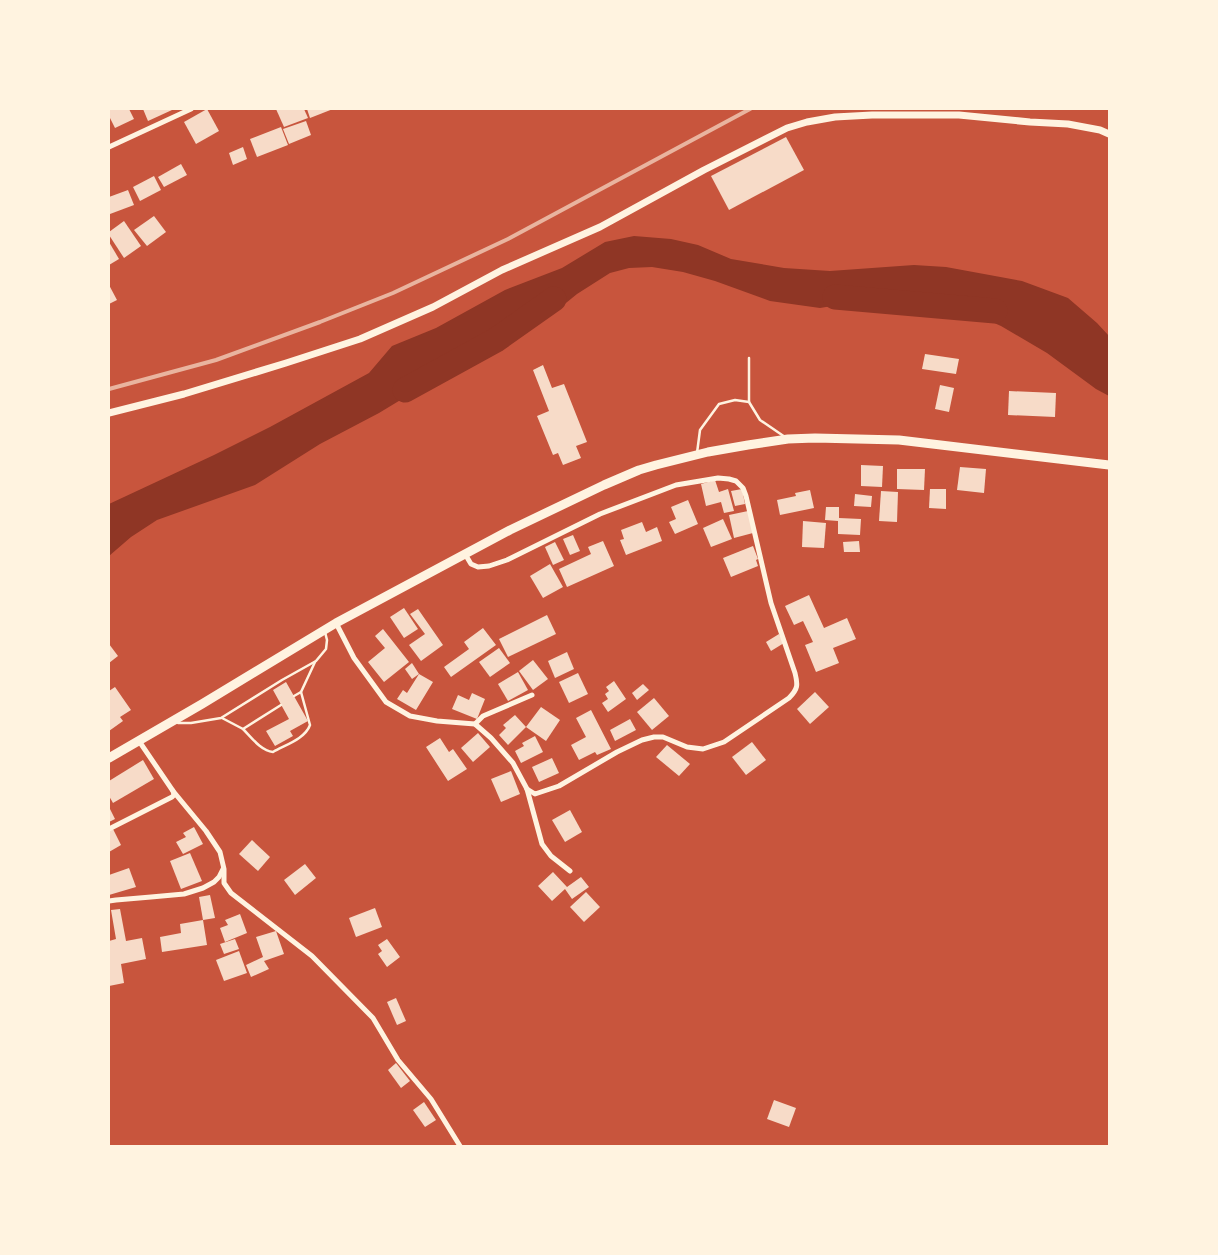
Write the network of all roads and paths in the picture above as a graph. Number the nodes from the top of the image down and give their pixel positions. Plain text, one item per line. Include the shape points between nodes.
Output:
1 (191, 109) edge
2 (1109, 134) edge
3 (109, 147) edge
4 (749, 358) dead end
5 (749, 402) junction
6 (109, 413) edge
7 (788, 439) junction
8 (697, 455) junction
9 (1109, 465) edge
10 (466, 554) junction
11 (336, 623) junction
12 (324, 630) junction
13 (316, 661) junction
14 (301, 692) junction
15 (532, 695) dead end
16 (294, 696) dead end
17 (281, 705) dead end
18 (221, 718) junction
19 (174, 720) junction
20 (475, 724) junction
21 (243, 728) junction
22 (139, 740) junction
23 (109, 758) edge
24 (527, 789) junction
25 (173, 791) junction
26 (109, 829) edge
27 (224, 869) junction
28 (570, 871) dead end
29 (109, 901) edge
30 (460, 1146) edge

1 - 3 street
2 - 6 street via 1068,124 959,115 872,115 807,122 787,128 704,170 600,227 502,270 433,307 360,338 184,394
4 - 5 lane
5 - 7 lane via 760,420
5 - 8 lane via 735,400 719,404 700,430
7 - 8 main road
7 - 9 main road via 899,440
8 - 10 main road via 622,477
10 - 11 main road
10 - 24 street via 471,564 489,566 600,514 676,485 729,478 743,488 746,496 771,603 798,684 789,698 724,742 703,749 687,748 663,737 654,737 617,752 559,786 535,794
11 - 12 main road
11 - 20 street via 354,658 386,702 410,716
12 - 13 lane via 326,649
12 - 19 main road
13 - 14 lane
13 - 18 lane
14 - 16 lane
14 - 21 lane via 310,725 297,739 273,752 268,751
15 - 20 street via 483,716
17 - 21 lane
18 - 19 lane via 184,723
18 - 21 lane
19 - 22 main road
20 - 24 street via 513,762
22 - 23 main road
22 - 25 street
24 - 28 street via 542,844 550,856
25 - 26 street via 172,797
25 - 27 street via 220,852
27 - 29 street via 214,882 184,894
27 - 30 street via 224,883 231,893 312,956 373,1018 398,1060 430,1099

